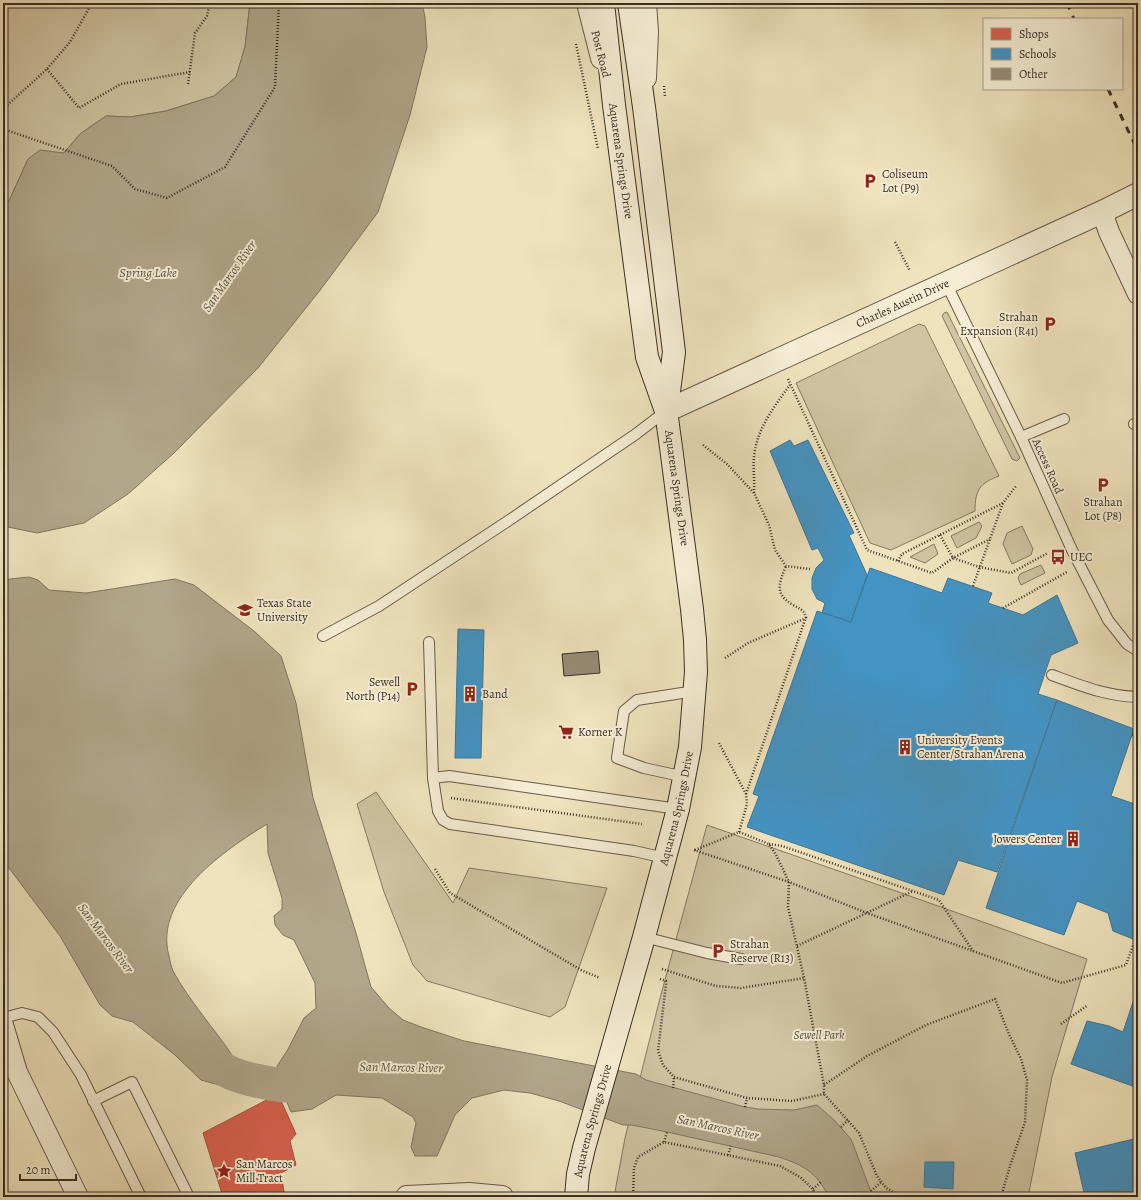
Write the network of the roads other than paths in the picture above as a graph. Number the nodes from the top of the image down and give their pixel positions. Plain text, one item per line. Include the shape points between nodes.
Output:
1 (588, 3) edge
2 (603, 3) edge
3 (629, 3) edge
4 (645, 3) edge
5 (614, 105) junction
6 (644, 107) junction
7 (1138, 194) edge
8 (1102, 212) junction
9 (946, 283) junction
10 (1138, 294) edge
11 (666, 411) junction
12 (1064, 419) dead end
13 (1022, 437) junction
14 (323, 636) dead end
15 (429, 642) dead end
16 (1138, 651) edge
17 (1052, 675) dead end
18 (695, 690) junction
19 (1138, 697) edge
20 (685, 777) junction
21 (433, 778) junction
22 (678, 810) junction
23 (666, 858) junction
24 (644, 937) junction
25 (741, 959) dead end
26 (3, 1018) edge
27 (3, 1025) edge
28 (93, 1100) junction
29 (78, 1197) edge
30 (141, 1197) edge
31 (189, 1197) edge
32 (407, 1197) edge
33 (502, 1197) edge
34 (576, 1197) edge

1 - 5 main road, Post Road
2 - 5 main road, Aquarena Springs Drive
3 - 6 main road, Aquarena Springs Drive
4 - 6 main road via 647,32
5 - 11 main road, Aquarena Springs Drive via 647,357
6 - 11 main road, Aquarena Springs Drive via 674,352
7 - 8 main road, Charles Austin Drive
8 - 9 main road, Charles Austin Drive
8 - 10 street
9 - 11 main road, Charles Austin Drive
9 - 13 lane, Access Road
11 - 14 lane via 502,526 379,606
11 - 18 main road, Aquarena Springs Drive via 692,608
12 - 13 lane
13 - 16 lane, Access Road via 1068,543 1108,620 1127,644
15 - 21 lane
17 - 19 lane via 1094,690
18 - 20 main road, Aquarena Springs Drive
18 - 20 lane via 637,700 624,710 617,758 644,768
20 - 22 main road, Aquarena Springs Drive
21 - 22 lane via 449,776
21 - 23 lane via 438,811 443,820 450,824
22 - 23 main road, Aquarena Springs Drive
23 - 24 main road, Aquarena Springs Drive
24 - 25 lane
24 - 34 main road, Aquarena Springs Drive via 584,1148
26 - 28 lane via 22,1013 38,1017 53,1032 81,1075
27 - 29 street via 17,1072
28 - 30 lane
28 - 31 lane via 132,1082
32 - 33 main road via 469,1194

